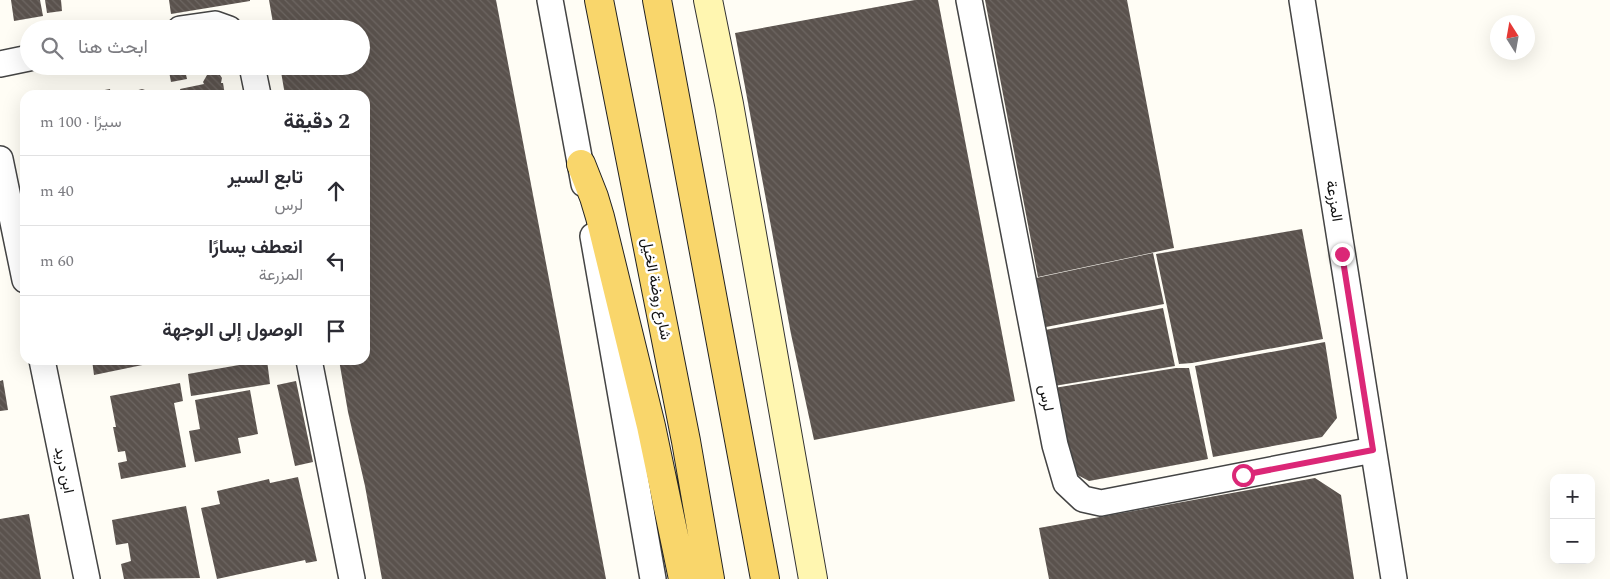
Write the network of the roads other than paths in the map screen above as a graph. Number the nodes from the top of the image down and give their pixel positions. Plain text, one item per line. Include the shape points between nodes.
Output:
1 (550, 0) edge
2 (599, 0) edge
3 (657, 0) edge
4 (708, 0) edge
5 (969, 0) edge
6 (1302, 0) edge
7 (20, 60) edge
8 (0, 64) edge
9 (254, 75) edge
10 (257, 90) edge
11 (0, 159) edge
12 (581, 164) junction
13 (20, 256) edge
14 (43, 365) edge
15 (310, 365) edge
16 (1373, 450) junction
17 (87, 579) edge
18 (352, 579) edge
19 (653, 579) edge
20 (683, 579) edge
21 (710, 579) edge
22 (765, 579) edge
23 (812, 579) edge
24 (1394, 579) edge

1 - 12 street
2 - 21 main road, شارع روضة الخيل
3 - 22 main road
4 - 23 street
5 - 16 street, لرس via 1055,445 1066,483 1083,499 1101,503
6 - 16 street, المزرعة
7 - 8 street
9 - 10 street
11 - 13 street
12 - 19 street
12 - 20 main road via 602,226 651,426
14 - 17 street, ابن دريد
15 - 18 street
16 - 24 street, المزرعة

